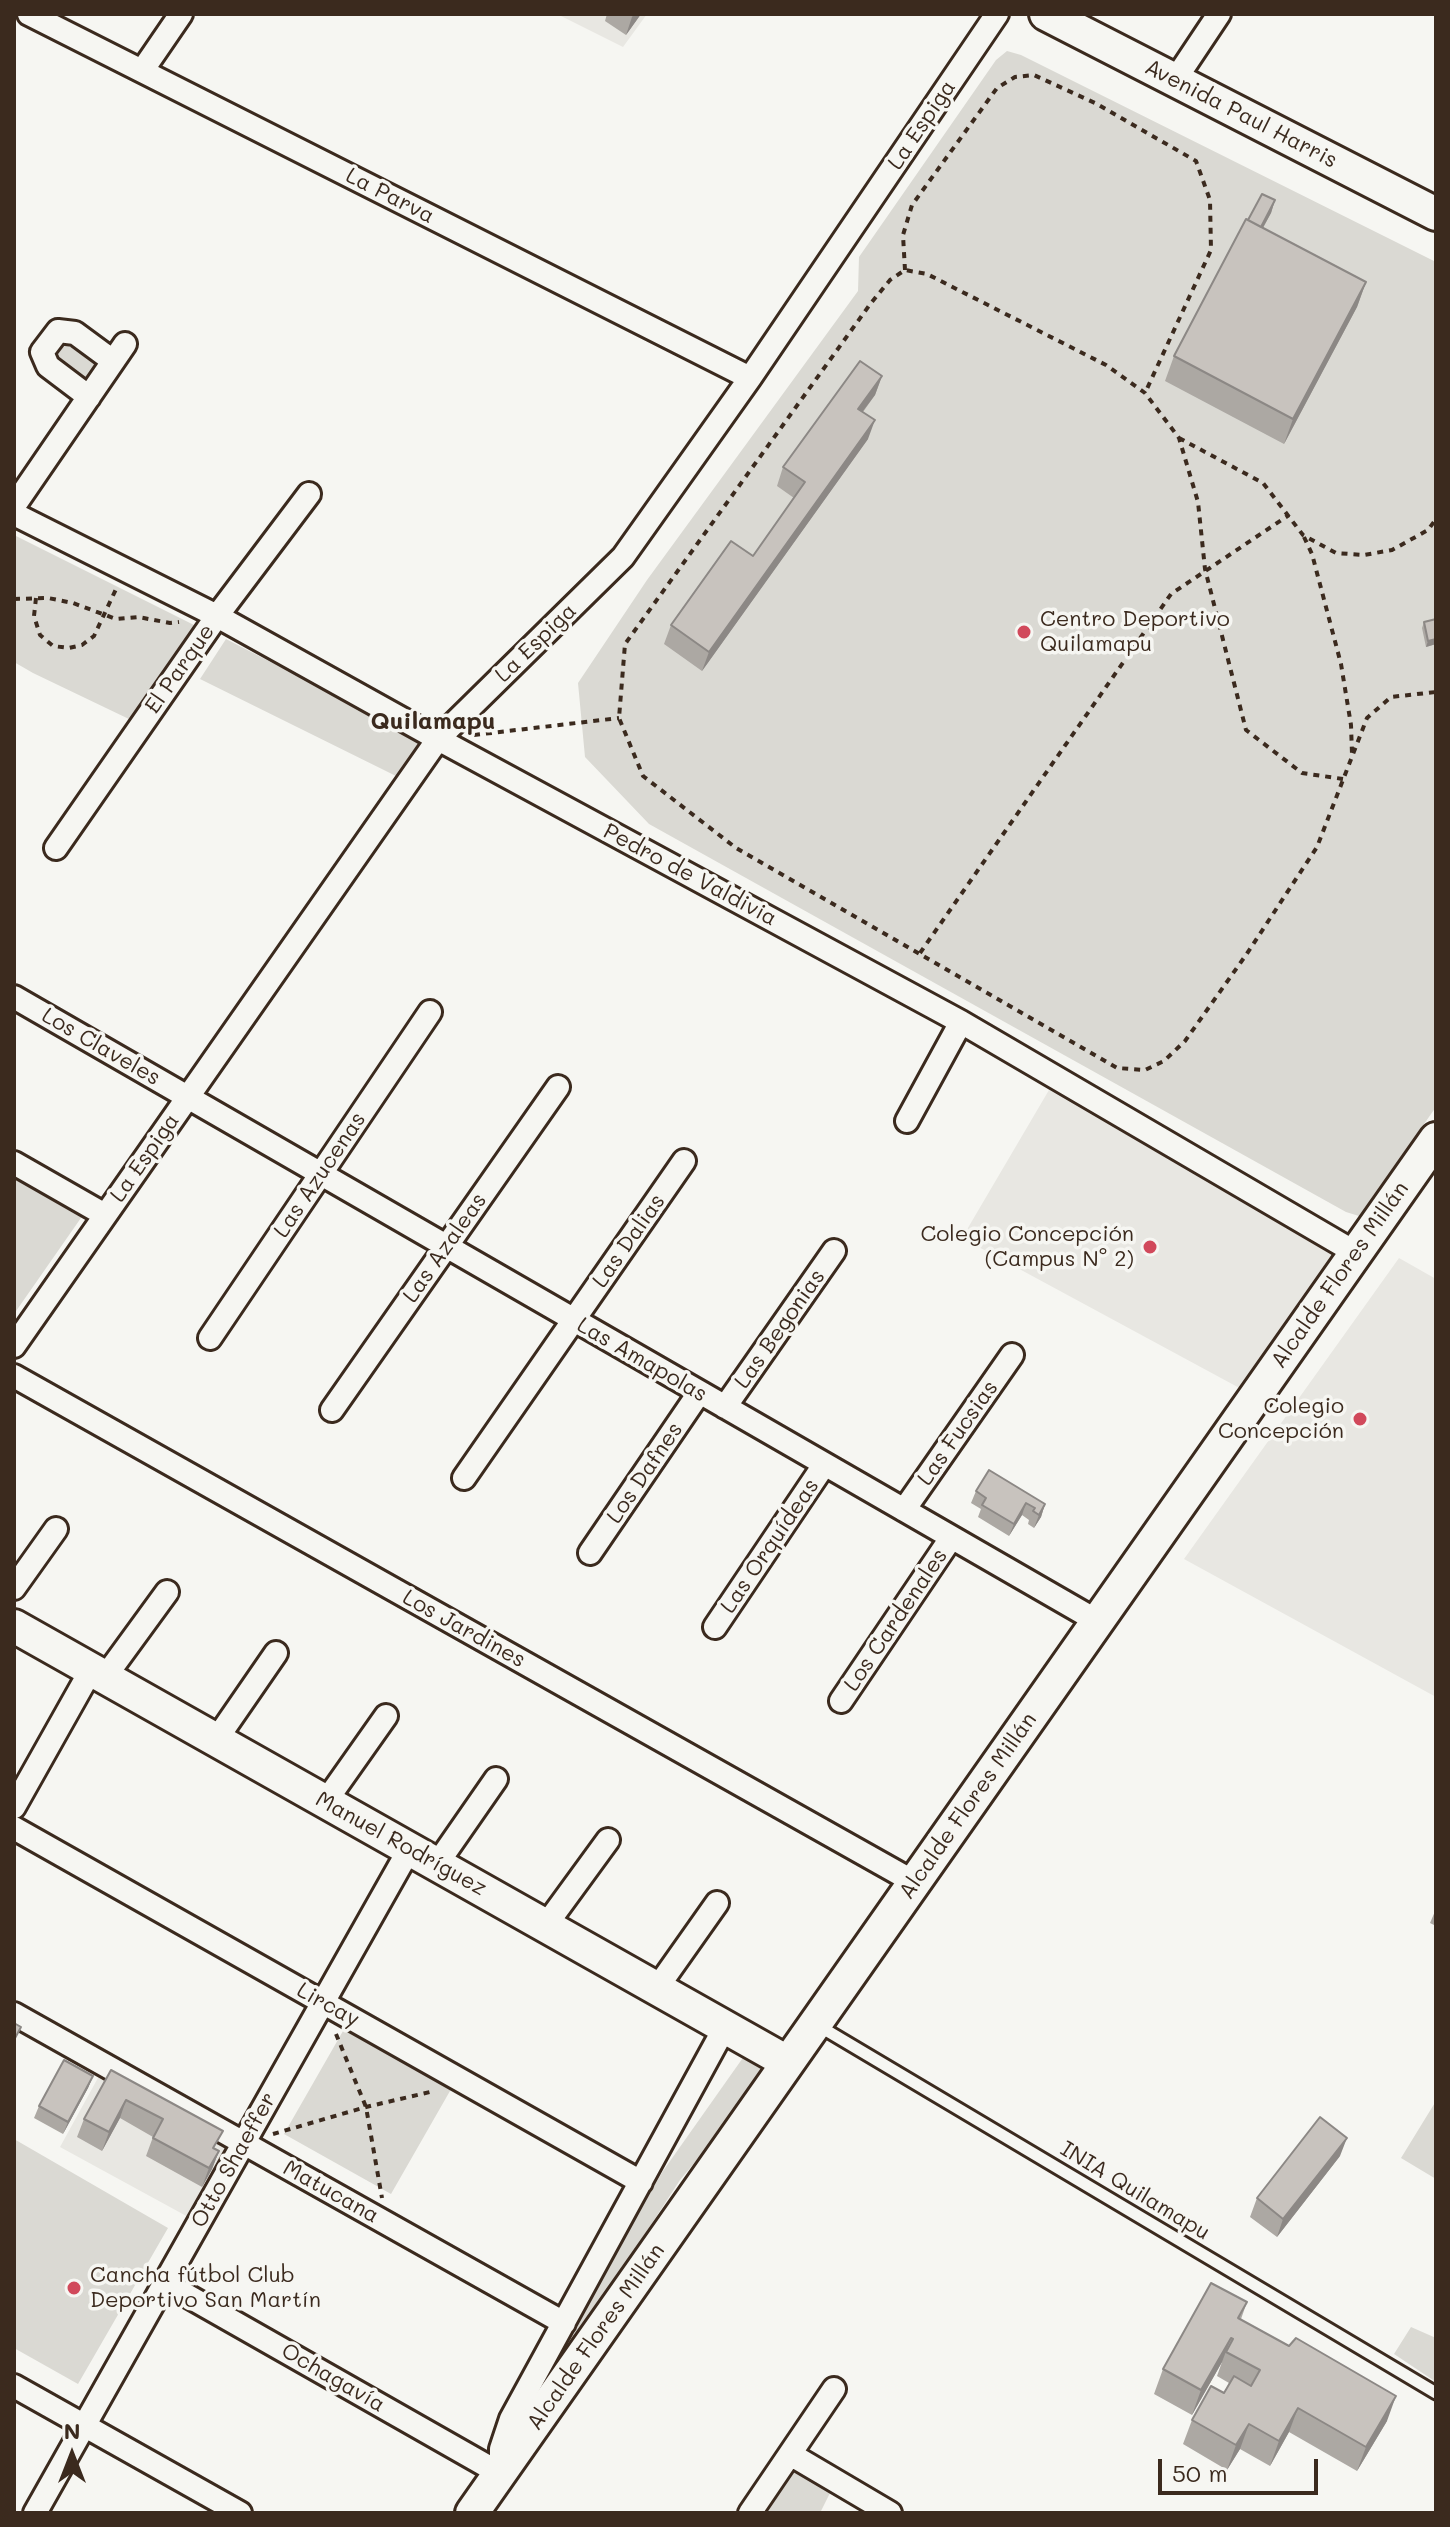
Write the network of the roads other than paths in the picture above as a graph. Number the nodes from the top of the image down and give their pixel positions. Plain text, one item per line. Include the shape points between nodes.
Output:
1 (29, 14) edge
2 (181, 14) edge
3 (997, 14) edge
4 (1046, 14) edge
5 (1219, 14) edge
6 (142, 71) junction
7 (1175, 80) junction
8 (1436, 214) edge
9 (750, 378) junction
10 (89, 397) junction
11 (309, 494) dead end
12 (14, 506) edge
13 (14, 514) edge
14 (217, 616) junction
15 (438, 739) junction
16 (56, 848) dead end
17 (14, 997) edge
18 (430, 1012) dead end
19 (961, 1022) junction
20 (558, 1087) dead end
21 (187, 1098) junction
22 (907, 1121) dead end
23 (1436, 1139) edge
24 (684, 1161) dead end
25 (14, 1163) edge
26 (320, 1174) junction
27 (105, 1215) junction
28 (446, 1247) junction
29 (834, 1251) dead end
30 (1356, 1253) junction
31 (574, 1320) junction
32 (210, 1338) dead end
33 (14, 1346) edge
34 (1012, 1355) dead end
35 (14, 1376) edge
36 (699, 1393) junction
37 (725, 1407) junction
38 (332, 1410) dead end
39 (824, 1465) junction
40 (464, 1478) dead end
41 (904, 1510) junction
42 (56, 1529) dead end
43 (951, 1538) junction
44 (590, 1553) dead end
45 (14, 1588) edge
46 (167, 1592) dead end
47 (1097, 1621) junction
48 (14, 1626) edge
49 (715, 1627) dead end
50 (276, 1653) dead end
51 (98, 1673) junction
52 (841, 1701) dead end
53 (386, 1716) dead end
54 (216, 1740) junction
55 (496, 1779) dead end
56 (326, 1801) junction
57 (14, 1807) edge
58 (14, 1828) edge
59 (608, 1840) dead end
60 (423, 1856) junction
61 (914, 1882) junction
62 (717, 1903) dead end
63 (546, 1925) junction
64 (657, 1988) junction
65 (323, 2002) junction
66 (14, 2014) edge
67 (815, 2023) junction
68 (725, 2027) junction
69 (787, 2062) junction
70 (244, 2143) junction
71 (641, 2182) junction
72 (165, 2283) junction
73 (564, 2323) junction
74 (14, 2386) edge
75 (834, 2389) dead end
76 (1436, 2393) edge
77 (85, 2425) junction
78 (790, 2454) junction
79 (501, 2474) junction
80 (35, 2513) edge
81 (240, 2513) edge
82 (472, 2513) edge
83 (750, 2513) edge
84 (890, 2513) edge

1 - 6 street, La Parva
2 - 6 street
3 - 9 street, La Espiga
4 - 7 street, Avenida Paul Harris
5 - 7 street
6 - 9 street, La Parva
7 - 8 street, Avenida Paul Harris
9 - 15 street, La Espiga via 623,557
10 - 10 street via 48,366 42,352 58,331 119,353
10 - 12 street
11 - 14 street, El Parque
13 - 14 street, Pedro de Valdivia
14 - 15 street, Pedro de Valdivia
14 - 16 street, El Parque
15 - 19 street, Pedro de Valdivia
15 - 21 street, La Espiga
17 - 21 street, Los Claveles
18 - 26 street, Las Azucenas
19 - 22 street
19 - 30 street, Pedro de Valdivia
20 - 28 street, Las Azaleas
21 - 26 street, Las Amapolas
21 - 27 street, La Espiga
23 - 30 street, Alcalde Flores Millán
24 - 31 street, Las Dalias
25 - 27 street
26 - 28 street, Las Amapolas
26 - 32 street, Las Azucenas
27 - 33 street, La Espiga
28 - 31 street, Las Amapolas
28 - 38 street, Las Azaleas
29 - 37 street, Las Begonias
30 - 47 street, Alcalde Flores Millán
31 - 36 street, Las Amapolas
31 - 40 street, Las Dalias
34 - 41 street, Las Fucsias
35 - 61 street, Los Jardines
36 - 37 street, Las Amapolas
36 - 44 street, Los Dafnes
37 - 39 street, Las Amapolas
39 - 41 street, Las Amapolas
39 - 49 street, Las Orquídeas
41 - 43 street, Las Amapolas
42 - 45 street
43 - 47 street, Las Amapolas
43 - 52 street, Los Cardenales
46 - 51 street
47 - 61 street, Alcalde Flores Millán
48 - 51 street, Manuel Rodríguez
50 - 54 street
51 - 54 street, Manuel Rodríguez
51 - 57 street
53 - 56 street
54 - 56 street, Manuel Rodríguez
55 - 60 street, Otto Shaeffer
56 - 60 street, Manuel Rodríguez
58 - 65 street, Lircay
59 - 63 street
60 - 63 street, Manuel Rodríguez
60 - 65 street, Otto Shaeffer
61 - 67 street, Alcalde Flores Millán
62 - 64 street
63 - 64 street, Manuel Rodríguez
64 - 68 street, Manuel Rodríguez
65 - 70 street, Otto Shaeffer
65 - 71 street, Lircay
66 - 70 street, Matucana
67 - 69 street, Alcalde Flores Millán
67 - 76 lane, INIA Quilamapu
68 - 69 street, Manuel Rodríguez
68 - 71 street, Alcalde Flores Millán
69 - 79 street, Alcalde Flores Millán
70 - 72 street, Otto Shaeffer
70 - 73 street, Matucana
71 - 73 street, Alcalde Flores Millán
72 - 77 street, Otto Shaeffer
72 - 79 street, Ochagavía
73 - 79 street, Alcalde Flores Millán via 505,2434
74 - 77 street
75 - 78 street
77 - 80 street, Otto Shaeffer
77 - 81 street
78 - 83 street
78 - 84 street
79 - 82 street, Alcalde Flores Millán

